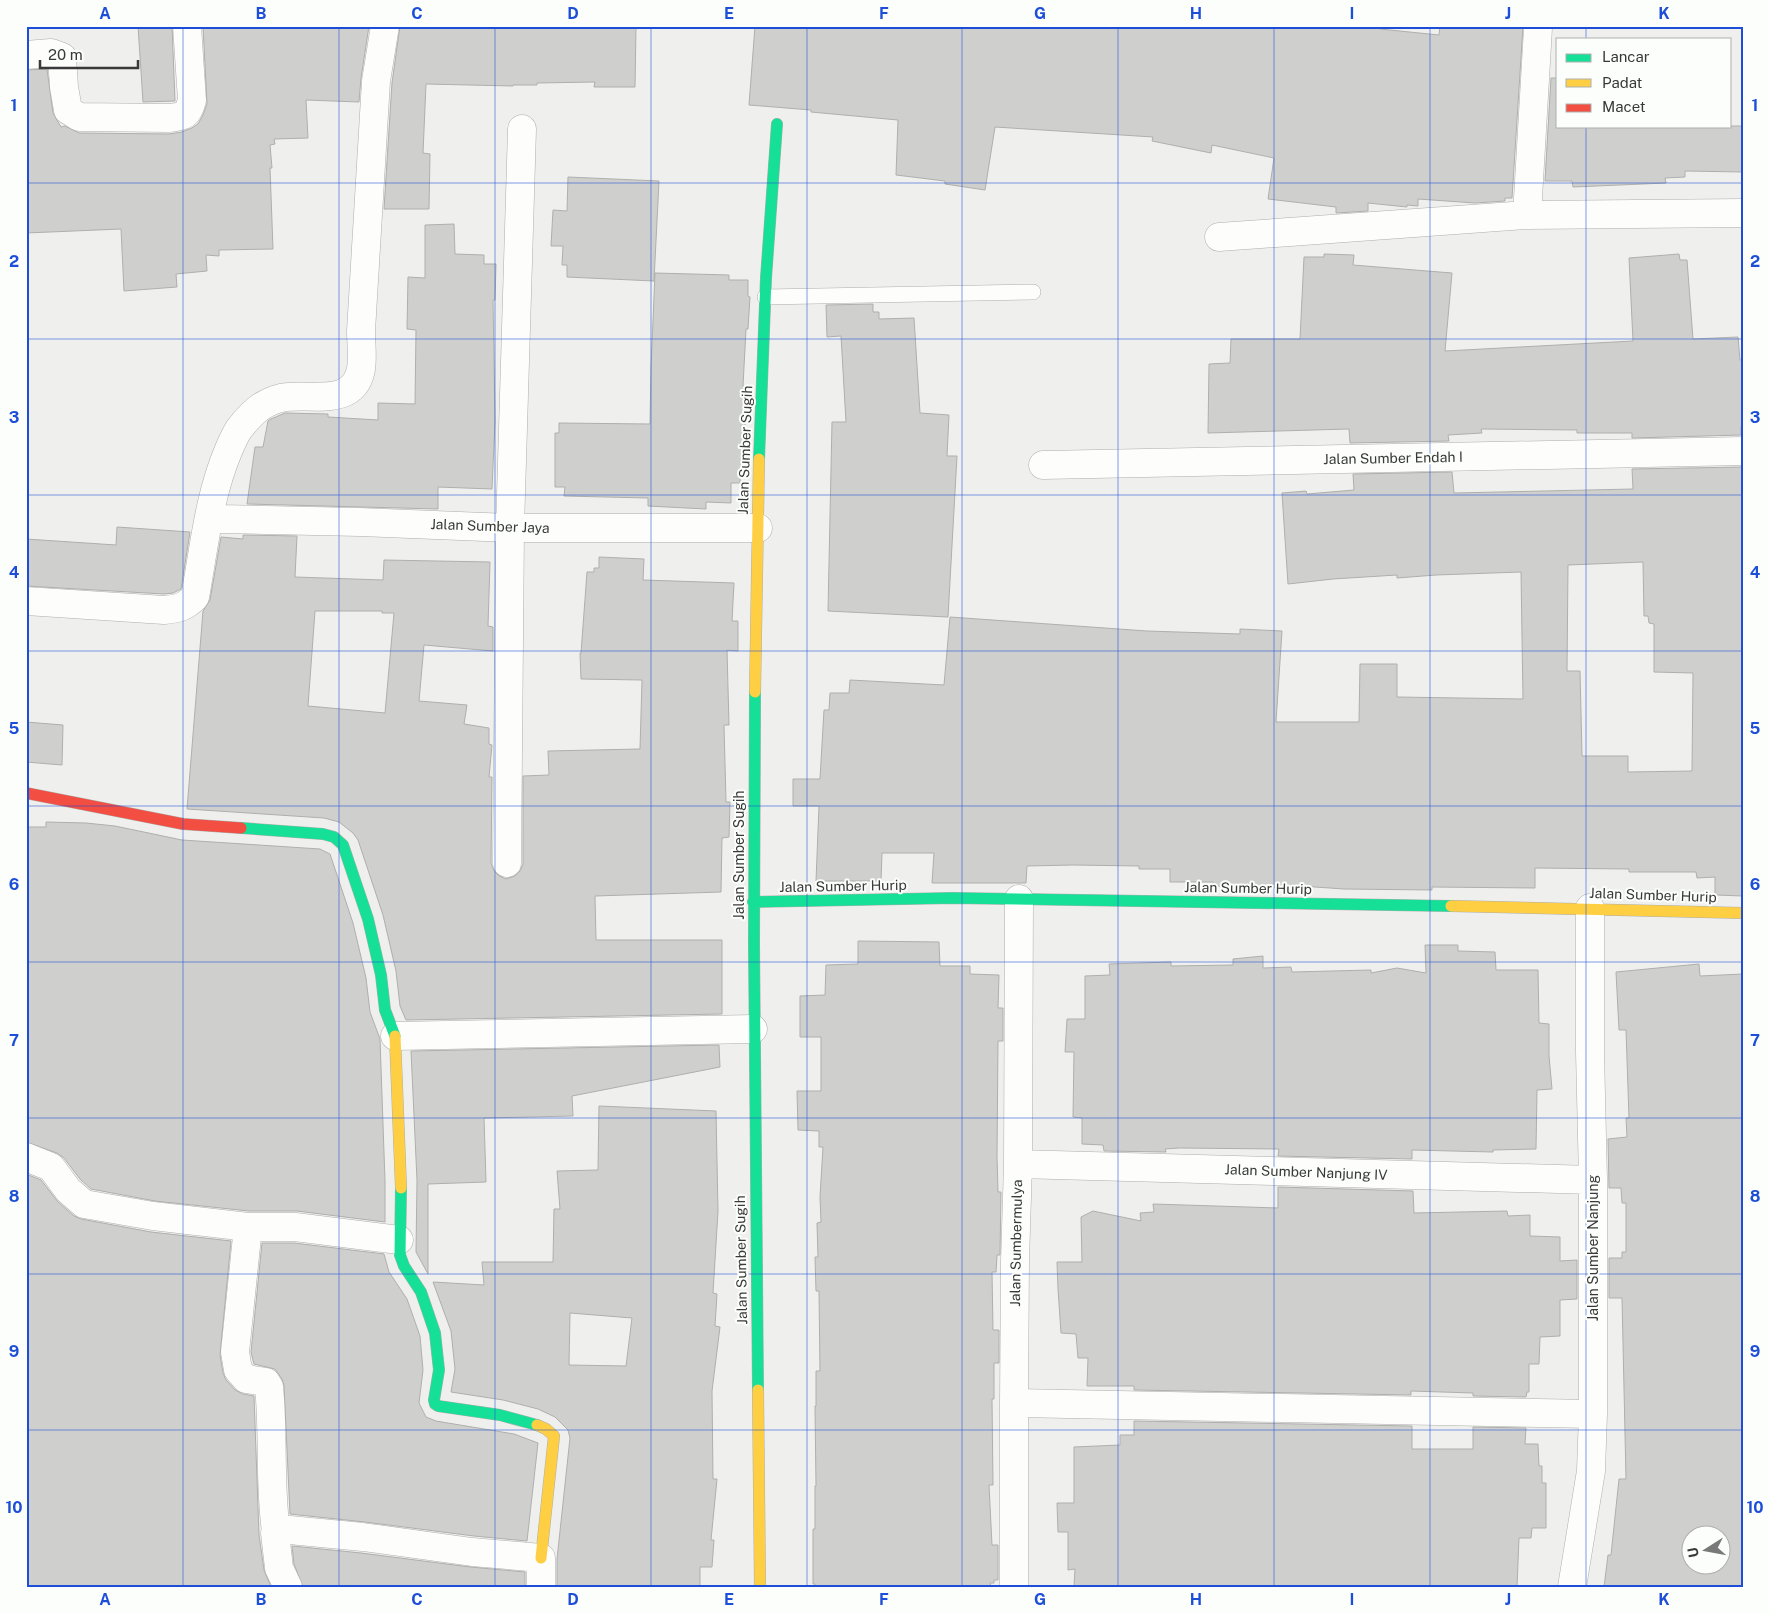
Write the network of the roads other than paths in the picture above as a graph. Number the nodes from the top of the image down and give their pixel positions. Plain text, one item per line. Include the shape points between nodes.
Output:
1 (187, 26) edge
2 (385, 26) edge
3 (1538, 28) dead end
4 (26, 55) edge
5 (777, 124) dead end
6 (522, 129) dead end
7 (1743, 214) edge
8 (1527, 215) junction
9 (1219, 237) dead end
10 (1033, 292) dead end
11 (765, 297) junction
12 (1743, 451) edge
13 (1043, 465) dead end
14 (222, 519) dead end
15 (510, 528) junction
16 (758, 528) junction
17 (26, 601) edge
18 (26, 793) edge
19 (507, 863) dead end
20 (1019, 899) junction
21 (753, 902) junction
22 (1590, 908) junction
23 (1743, 912) edge
24 (753, 1029) junction
25 (394, 1036) junction
26 (26, 1157) edge
27 (1018, 1164) junction
28 (1593, 1180) junction
29 (248, 1227) junction
30 (399, 1240) junction
31 (1014, 1402) junction
32 (1593, 1414) junction
33 (276, 1531) junction
34 (541, 1558) junction
35 (288, 1587) edge
36 (541, 1587) edge
37 (760, 1587) edge
38 (1014, 1587) edge
39 (1572, 1587) edge

1 - 4 street via 192,100 190,110 183,116 79,117 68,110 62,57
2 - 17 street via 376,81 361,369 354,387 340,395 281,398 257,408 237,431 222,465 206,529 195,597 188,604 164,610
3 - 8 street
5 - 11 street, Jalan Sumber Sugih
6 - 15 street
7 - 8 street
8 - 9 street
10 - 11 lane
11 - 16 street, Jalan Sumber Sugih
12 - 13 street, Jalan Sumber Endah I
14 - 15 street, Jalan Sumber Jaya
15 - 16 street, Jalan Sumber Jaya
15 - 19 street
16 - 21 street, Jalan Sumber Sugih
18 - 25 street via 183,824 334,837 343,845 368,919 385,1010
20 - 21 street, Jalan Sumber Hurip
20 - 22 street, Jalan Sumber Hurip
20 - 27 street, Jalan Sumbermulya
21 - 24 street, Jalan Sumber Sugih
22 - 23 street, Jalan Sumber Hurip
22 - 28 street, Jalan Sumber Nanjung
24 - 25 street
24 - 37 street, Jalan Sumber Sugih
25 - 30 street via 401,1181
26 - 29 street via 51,1167 68,1190 84,1204
27 - 28 street, Jalan Sumber Nanjung IV
27 - 31 street, Jalan Sumbermulya
28 - 32 street, Jalan Sumber Nanjung
29 - 30 street via 295,1226
29 - 33 street via 235,1352 238,1370 246,1379 266,1382 269,1387
30 - 34 street via 404,1266 421,1292 435,1333 439,1370 435,1404 517,1419 554,1436
31 - 32 street
31 - 38 street, Jalan Sumbermulya
32 - 39 street, Jalan Sumber Nanjung via 1591,1471
33 - 34 street via 363,1537
33 - 35 street via 280,1568
34 - 36 street

